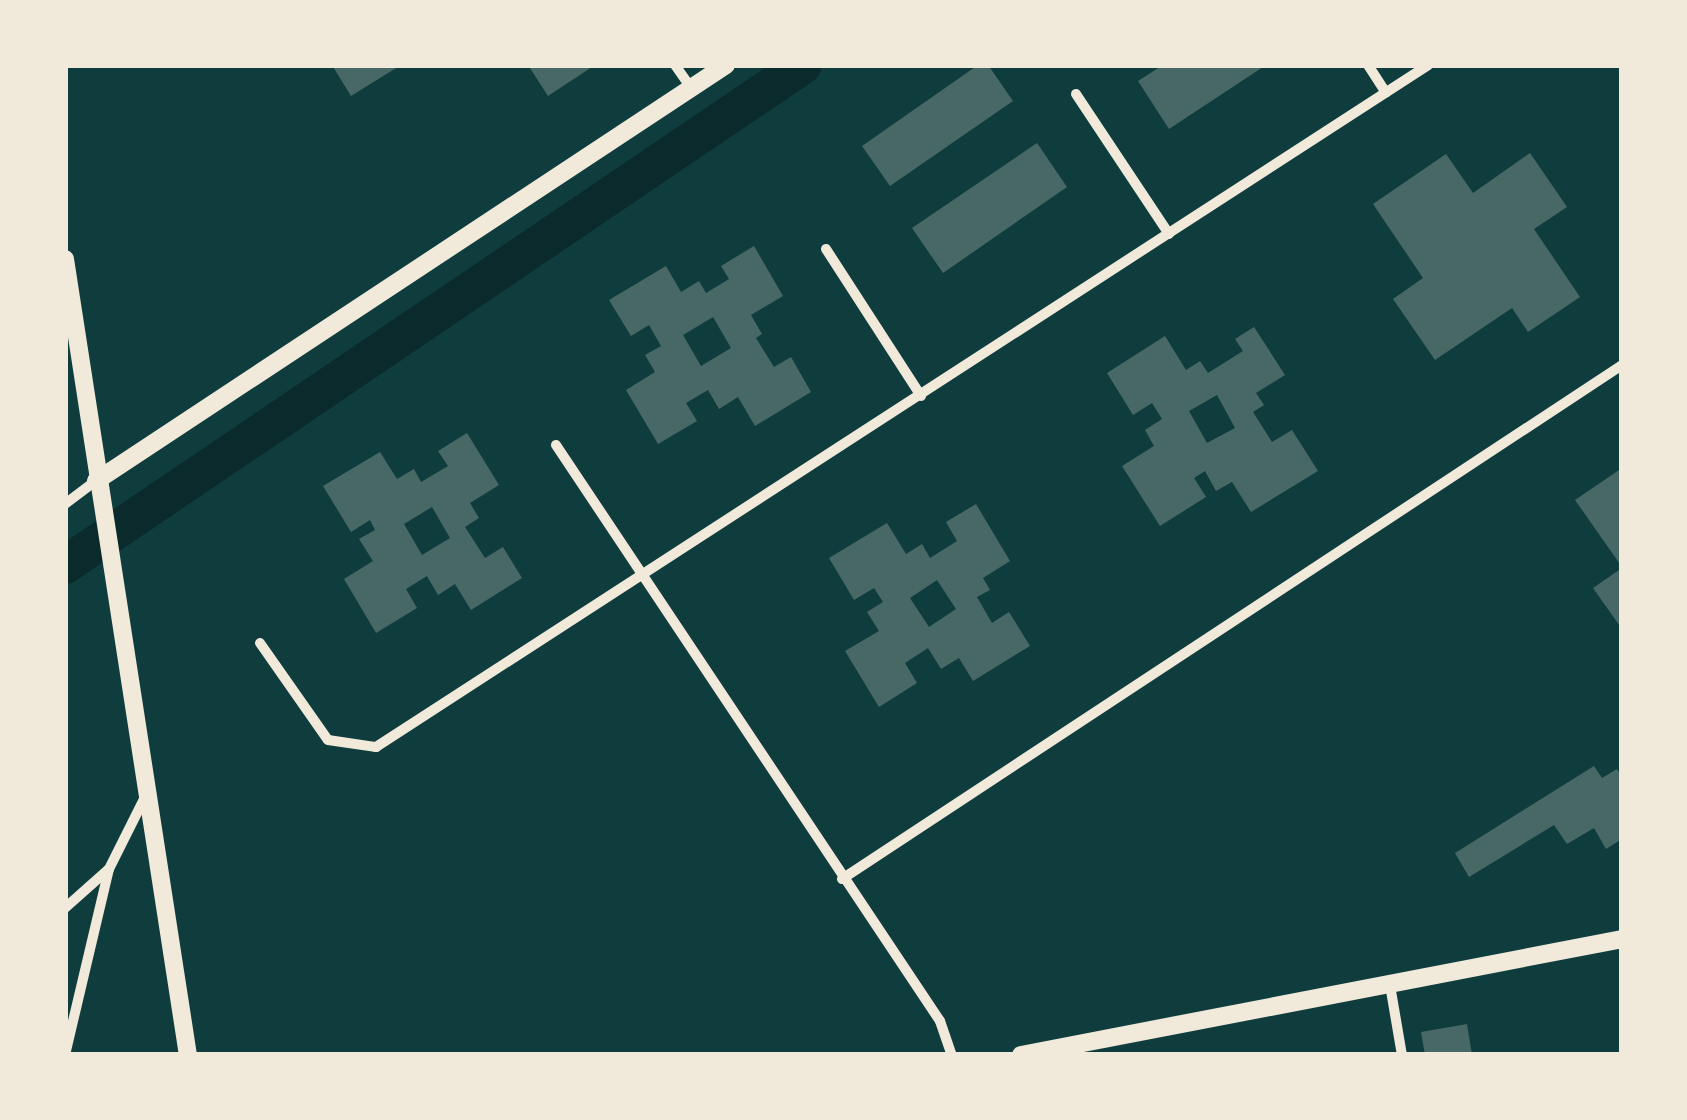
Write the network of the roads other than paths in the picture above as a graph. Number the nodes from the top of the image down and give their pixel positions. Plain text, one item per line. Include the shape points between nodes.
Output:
1 (674, 65) edge
2 (726, 65) edge
3 (1368, 65) edge
4 (1428, 65) edge
5 (690, 88) junction
6 (1386, 93) junction
7 (1076, 94) dead end
8 (1169, 234) junction
9 (826, 249) dead end
10 (65, 260) edge
11 (1622, 365) edge
12 (921, 396) junction
13 (556, 445) dead end
14 (96, 481) junction
15 (65, 504) edge
16 (645, 577) junction
17 (260, 643) dead end
18 (146, 794) junction
19 (109, 869) junction
20 (842, 879) junction
21 (65, 908) edge
22 (1622, 939) edge
23 (1390, 985) junction
24 (65, 1055) edge
25 (188, 1055) edge
26 (952, 1055) edge
27 (1021, 1055) edge
28 (1402, 1055) edge

1 - 5 street
2 - 5 street
3 - 6 street
4 - 6 street
5 - 14 street
6 - 8 street
7 - 8 street
8 - 12 street
9 - 12 street
10 - 14 street
11 - 20 street
12 - 16 street
13 - 16 street
14 - 15 street
14 - 18 street
16 - 17 street via 376,747 328,740
16 - 20 street
18 - 19 street
18 - 25 street
19 - 21 street
19 - 24 street
20 - 26 street via 940,1021
22 - 23 street
23 - 27 street
23 - 28 street

